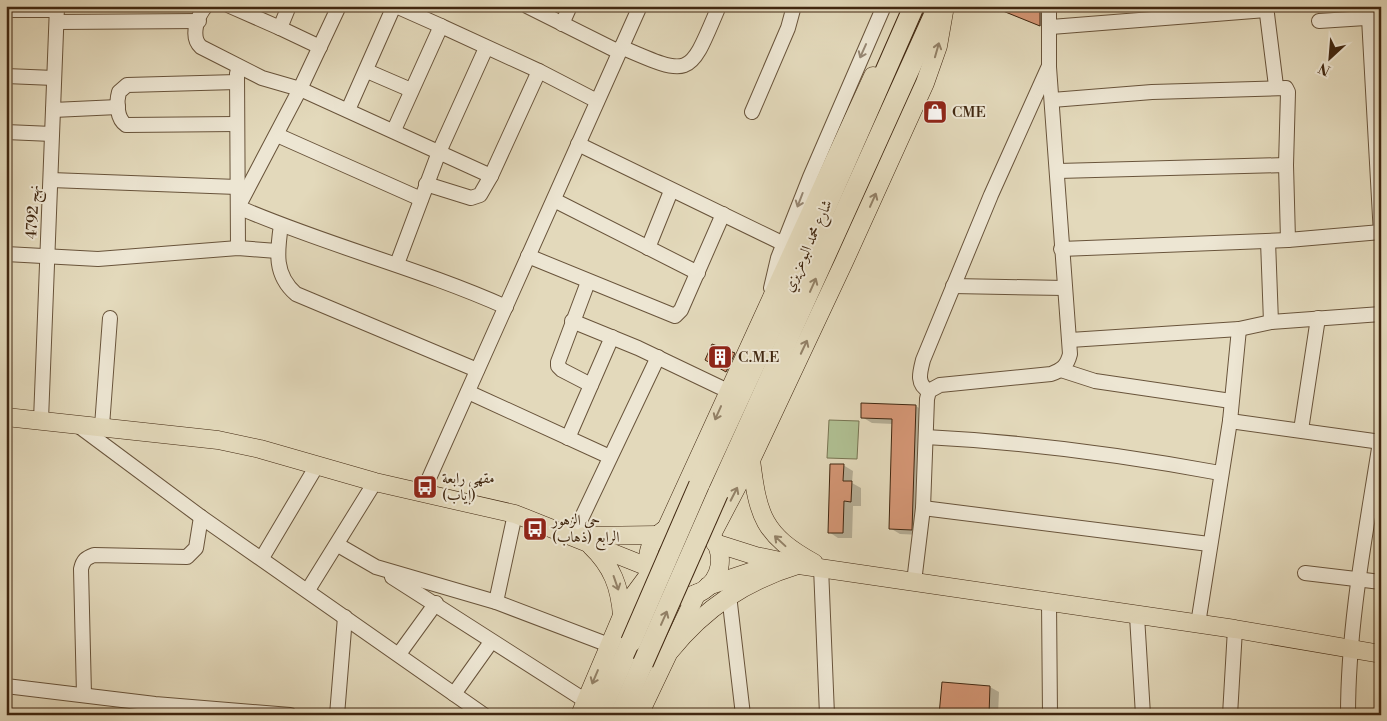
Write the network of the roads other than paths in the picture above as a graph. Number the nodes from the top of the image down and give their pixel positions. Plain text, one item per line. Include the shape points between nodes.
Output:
1 (206, 6) edge
2 (230, 6) edge
3 (290, 6) edge
4 (339, 6) edge
5 (395, 6) edge
6 (527, 6) edge
7 (570, 6) edge
8 (640, 6) edge
9 (719, 6) edge
10 (794, 6) edge
11 (884, 6) edge
12 (913, 6) edge
13 (938, 6) edge
14 (945, 6) edge
15 (1049, 6) edge
16 (1266, 8) edge
17 (6, 10) edge
18 (57, 13) edge
19 (1375, 18) edge
20 (199, 21) junction
21 (1319, 21) dead end
22 (562, 24) junction
23 (441, 26) junction
24 (1050, 26) junction
25 (280, 28) junction
26 (320, 47) junction
27 (486, 48) junction
28 (620, 50) junction
29 (238, 67) junction
30 (1048, 68) junction
31 (367, 70) junction
32 (539, 71) junction
33 (6, 76) edge
34 (54, 78) junction
35 (237, 82) junction
36 (1276, 86) junction
37 (300, 89) junction
38 (411, 90) junction
39 (1052, 100) junction
40 (597, 101) junction
41 (118, 107) junction
42 (53, 110) junction
43 (348, 110) junction
44 (752, 112) dead end
45 (236, 124) junction
46 (394, 130) junction
47 (6, 132) edge
48 (52, 134) junction
49 (277, 135) junction
50 (578, 144) junction
51 (439, 152) junction
52 (1286, 165) junction
53 (1058, 171) junction
54 (491, 176) junction
55 (51, 180) junction
56 (426, 184) junction
57 (237, 187) junction
58 (671, 191) junction
59 (421, 199) junction
60 (554, 200) junction
61 (238, 206) junction
62 (723, 214) junction
63 (280, 225) junction
64 (1381, 233) edge
65 (1288, 240) junction
66 (1268, 241) junction
67 (784, 244) junction
68 (238, 248) junction
69 (648, 248) junction
70 (1061, 249) junction
71 (277, 251) junction
72 (6, 254) edge
73 (47, 255) junction
74 (528, 256) junction
75 (397, 264) junction
76 (698, 272) junction
77 (588, 282) junction
78 (953, 286) junction
79 (1065, 288) junction
80 (770, 300) junction
81 (506, 307) junction
82 (1381, 314) edge
83 (110, 318) dead end
84 (1318, 318) junction
85 (572, 321) junction
86 (1271, 322) junction
87 (1239, 329) junction
88 (612, 337) junction
89 (1070, 340) junction
90 (658, 357) junction
91 (476, 370) junction
92 (1061, 370) junction
93 (591, 385) junction
94 (728, 391) junction
95 (929, 391) junction
96 (468, 392) junction
97 (1231, 401) junction
98 (6, 417) edge
99 (41, 420) junction
100 (1230, 420) junction
101 (75, 424) junction
102 (102, 426) junction
103 (1301, 430) junction
104 (926, 437) junction
105 (568, 438) junction
106 (1380, 442) edge
107 (610, 457) junction
108 (752, 460) junction
109 (316, 467) junction
110 (1220, 473) junction
111 (375, 482) junction
112 (422, 494) junction
113 (923, 508) junction
114 (1375, 508) edge
115 (515, 514) junction
116 (201, 517) junction
117 (662, 532) junction
118 (573, 536) junction
119 (713, 540) junction
120 (1209, 544) junction
121 (338, 545) junction
122 (262, 558) junction
123 (792, 563) junction
124 (376, 567) junction
125 (821, 567) junction
126 (649, 570) junction
127 (1305, 573) dead end
128 (1360, 579) junction
129 (914, 582) junction
130 (1381, 582) edge
131 (308, 590) junction
132 (703, 590) junction
133 (729, 595) junction
134 (496, 602) junction
135 (1050, 602) junction
136 (436, 603) junction
137 (344, 616) junction
138 (622, 616) junction
139 (1138, 616) junction
140 (1198, 624) junction
141 (1235, 629) junction
142 (491, 642) junction
143 (609, 645) junction
144 (1351, 650) junction
145 (670, 651) junction
146 (399, 654) junction
147 (1381, 654) edge
148 (6, 686) edge
149 (454, 694) junction
150 (84, 695) junction
151 (156, 709) edge
152 (588, 710) edge
153 (290, 715) edge
154 (337, 715) edge
155 (484, 715) edge
156 (620, 715) edge
157 (639, 715) edge
158 (743, 715) edge
159 (827, 715) edge
160 (1050, 715) edge
161 (1143, 715) edge
162 (1230, 715) edge
163 (1348, 715) edge

1 - 20 street
2 - 25 street
3 - 25 street
4 - 26 street
5 - 23 street
5 - 31 street
6 - 22 street
7 - 22 street
8 - 28 street
9 - 28 street via 698,53 685,67 663,65
10 - 44 street via 788,28
11 -> 67 street via 818,155
12 - 80 main road via 883,54
12 - 152 highway, شارع محمد البوعزيزي, bridge via 631,642
156 -> 13 highway, شارع محمد البوعزيزي, bridge
108 -> 14 main road via 925,83 938,46
15 - 24 street
16 - 24 street
16 - 36 street
17 - 18 street
18 - 20 street
18 - 34 street, نهج 4792
19 - 21 street
19 - 64 street
20 - 29 street via 194,35 197,44
22 - 28 street
23 - 27 street
23 - 38 street
24 - 30 street
25 - 26 street
26 - 37 street
27 - 32 street
27 - 51 street
28 - 40 street
29 - 35 street
29 - 37 street
30 - 39 street
30 - 78 street
31 - 38 street
31 - 43 street
32 - 40 street
32 - 54 street
33 - 34 street
34 - 42 street, نهج 4792
35 - 41 street via 127,85 119,92
35 - 45 street
36 - 39 street
36 - 52 street via 1286,88 1288,92
37 - 43 street
37 - 49 street
38 - 46 street
39 - 53 street
40 - 50 street
41 - 42 street
41 - 45 street via 121,120 126,125
42 - 48 street, نهج 4792
43 - 46 street
45 - 57 street
46 - 51 street
47 - 48 street
48 - 55 street, نهج 4792
49 - 59 street
49 - 61 street
50 - 58 street
50 - 60 street
51 - 54 street
51 - 56 street
52 - 53 street
52 - 65 street
53 - 70 street
54 - 56 street via 476,198
55 - 57 street
55 - 73 street, نهج 4792
56 - 59 street
57 - 61 street
58 - 62 street
58 - 69 street
59 - 75 street
60 - 69 street
60 - 74 street
61 - 63 street
61 - 68 street
62 - 67 street
62 - 76 street
63 - 71 street
63 - 75 street
64 - 65 street
65 - 66 street
66 - 70 street
66 - 86 street
67 - 80 street via 775,268
68 - 71 street
68 - 73 street via 112,259
69 - 76 street
70 - 79 street
71 - 91 street via 279,273 296,294
72 - 73 street
73 - 99 street, نهج 4792
74 - 77 street
74 - 81 street
75 - 81 street via 456,284
76 - 77 street via 681,310 675,316
77 - 85 street
78 - 79 street
78 - 95 street via 921,369 920,383
79 - 89 street
80 - 94 main road
81 - 91 street
82 - 84 street
83 - 102 street
84 - 86 street
84 - 103 street
85 - 88 street
85 - 93 street via 558,366
86 - 87 street
87 - 89 street
87 - 97 street
88 - 90 street
88 - 93 street
89 - 92 street via 1067,362
90 - 94 street
90 - 107 street
91 - 96 street
92 - 95 street via 1051,374 940,385
92 - 97 street via 1095,381
93 - 105 street
94 -> 117 main road
95 - 104 street
96 - 105 street
96 - 112 street
97 - 100 street
98 - 99 main road
99 - 101 main road
100 - 103 street
100 - 110 street
101 - 102 main road
101 - 116 street
102 - 109 main road via 218,440
103 - 106 street
104 - 110 street via 1004,441
104 - 113 street
105 - 107 street
106 - 114 street
107 - 118 street
119 -> 108 main road
125 -> 108 main road via 787,547 768,528 757,499
109 - 111 main road
109 - 122 street
110 - 120 street
111 - 112 main road
111 - 121 street
112 - 115 main road
113 - 120 street
113 - 129 street
114 - 128 street
115 - 118 main road
115 - 134 street
116 - 122 street
116 - 150 street via 196,548 187,557 94,555 83,562 80,569
117 - 118 main road
117 - 119 main road via 674,525 690,525 698,527
117 - 126 main road via 649,550
118 - 126 main road
118 -> 138 main road via 588,544 610,568 617,583
119 - 123 main road
119 - 132 main road via 719,552 718,570
120 - 140 street
121 - 124 street
121 - 131 street
122 - 131 street
123 - 125 main road
123 - 132 main road via 738,574
123 - 133 main road
124 - 134 street
124 - 136 street
125 - 129 main road
125 - 159 street
126 - 132 main road via 666,591 681,596
126 - 138 main road
127 - 128 street
128 - 130 street
128 - 144 street
129 - 135 main road
131 - 137 street
132 - 145 main road
133 - 145 main road via 694,623
133 - 158 street
134 - 143 street
135 - 139 main road
135 - 160 street
136 - 142 street
136 - 146 street
137 - 146 street
137 - 154 street
138 - 143 main road
139 - 140 main road
139 - 161 street
140 - 141 main road
141 - 144 main road
141 - 162 street
142 - 149 street
142 - 152 street
143 -> 152 main road
144 - 147 main road
144 - 163 street
145 - 157 main road
146 - 149 street
148 - 150 street
149 - 155 street
150 - 151 street
151 - 153 street

